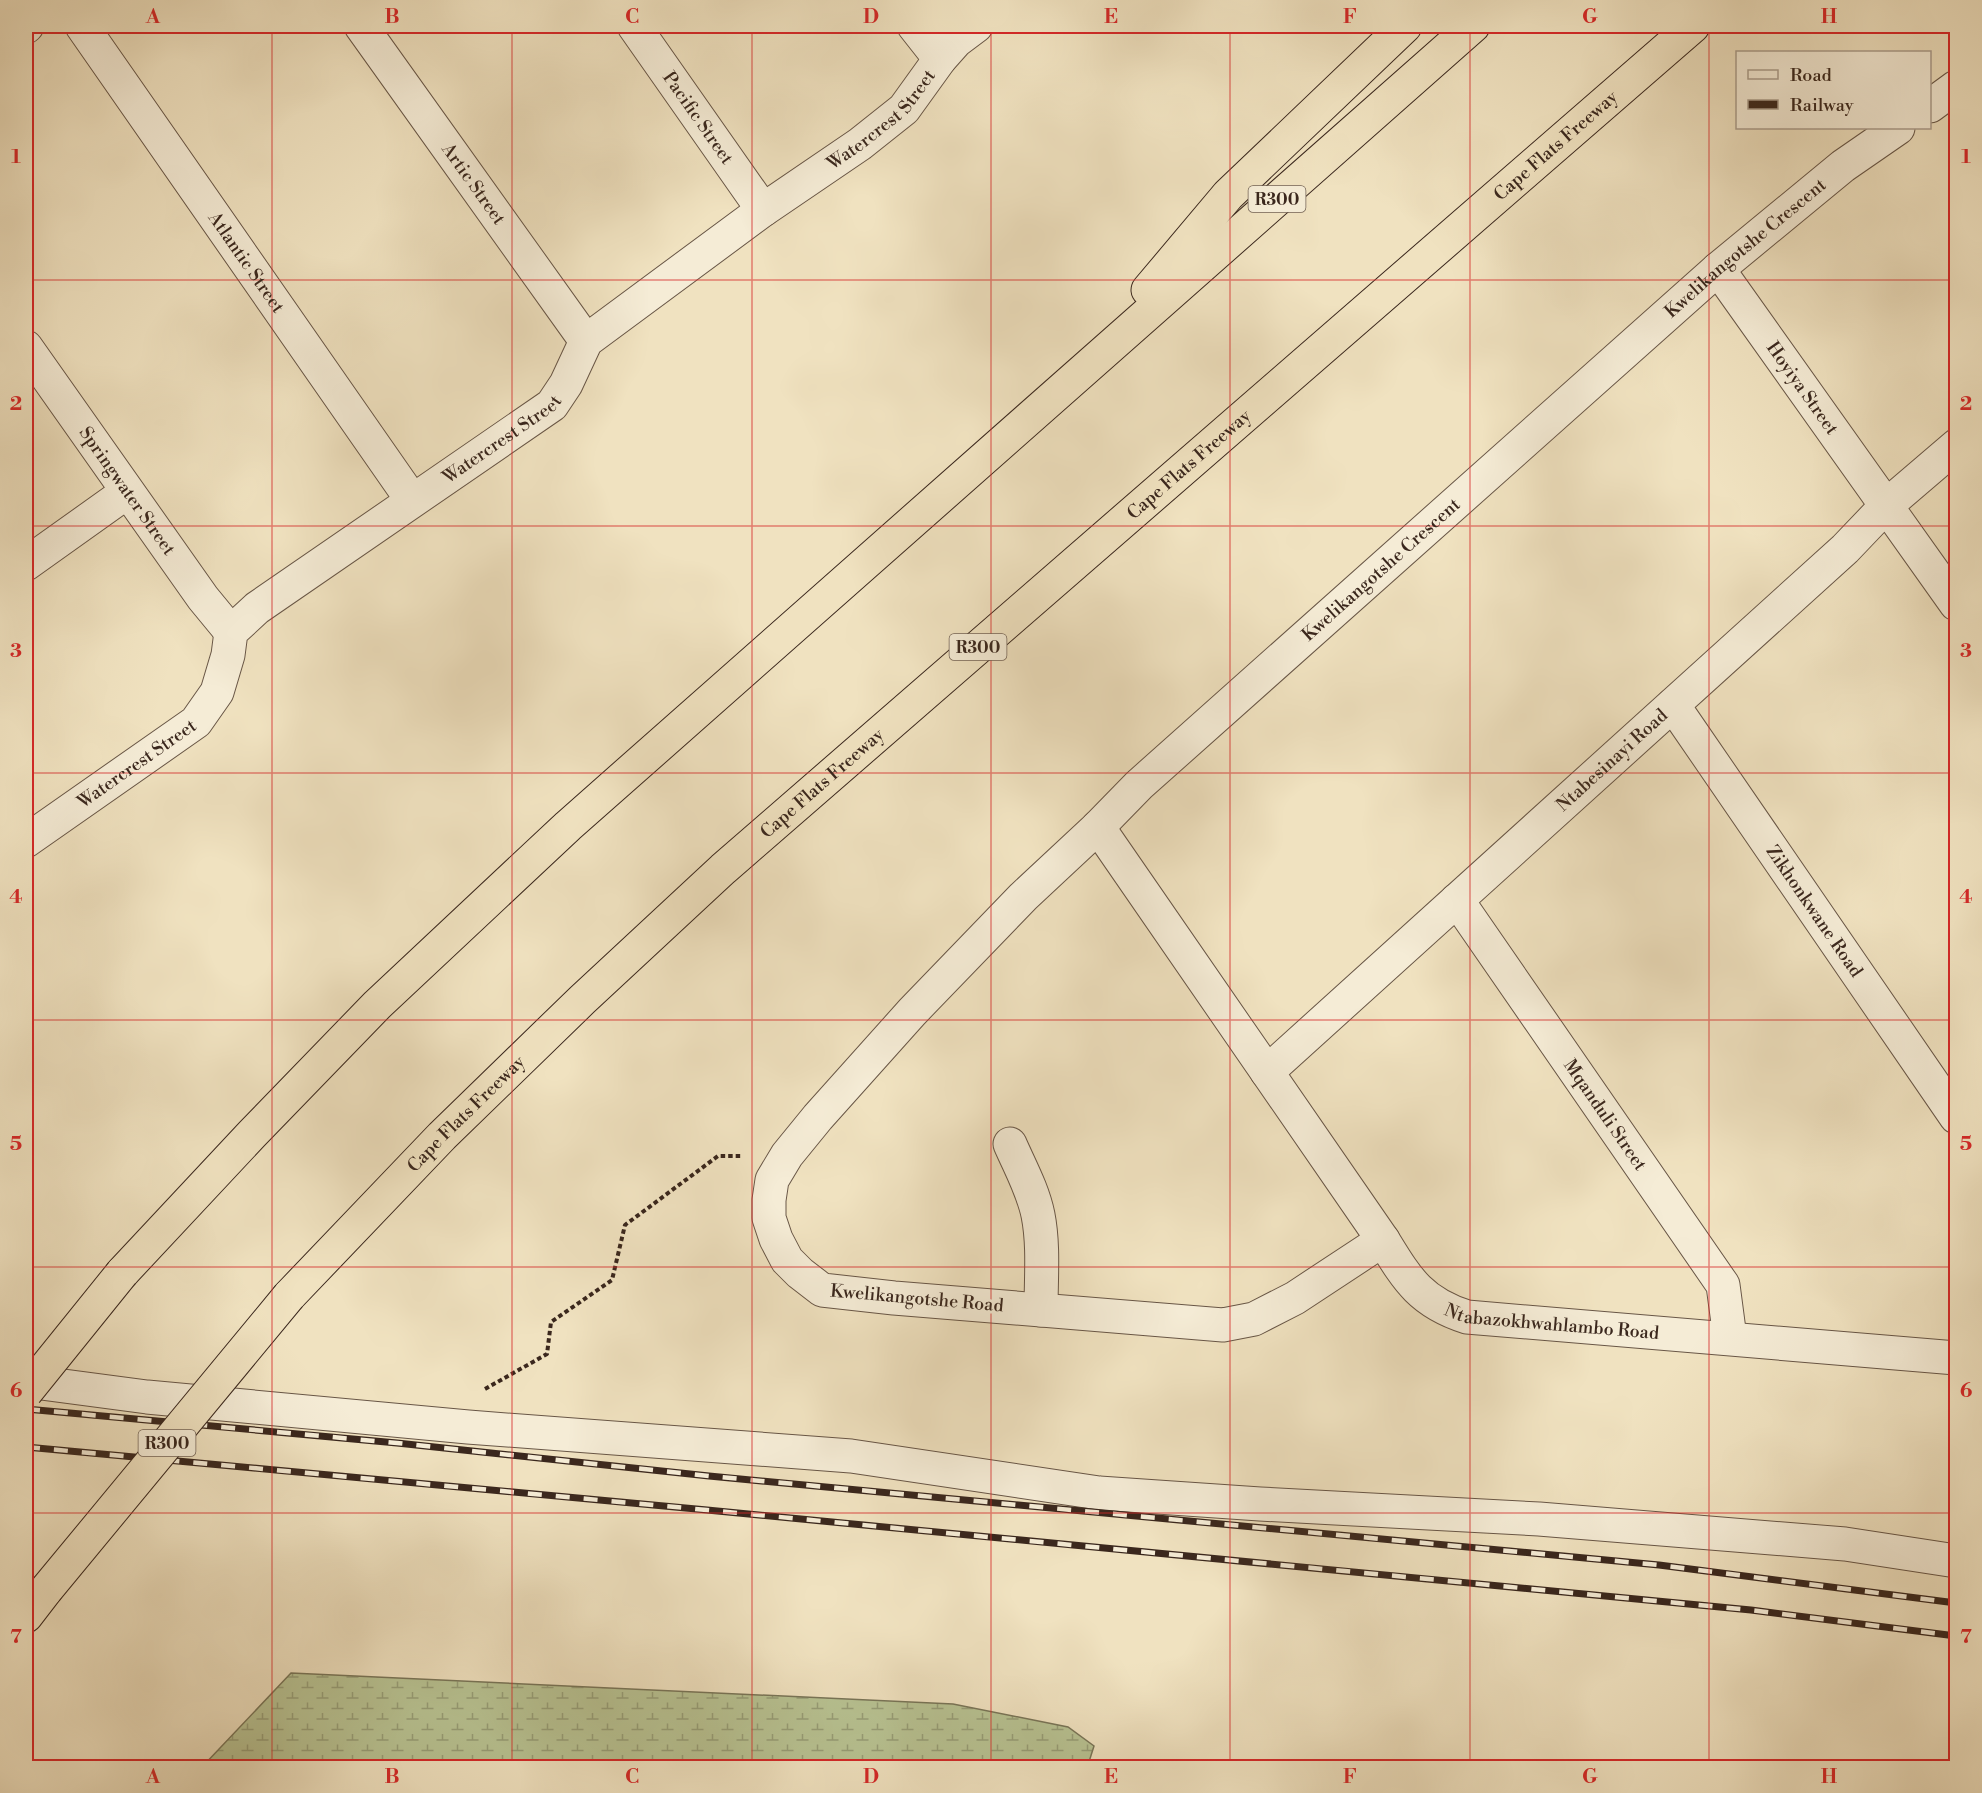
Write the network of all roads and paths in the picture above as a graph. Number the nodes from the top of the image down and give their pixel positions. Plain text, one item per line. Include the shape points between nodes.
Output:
1 (82, 26) edge
2 (361, 26) edge
3 (634, 26) edge
4 (914, 26) edge
5 (976, 26) edge
6 (1405, 26) edge
7 (1473, 26) edge
8 (1693, 26) edge
9 (940, 59) junction
10 (1956, 87) edge
11 (1931, 105) edge
12 (1897, 129) edge
13 (763, 210) junction
14 (1718, 269) junction
15 (586, 340) junction
16 (26, 346) edge
17 (1080, 372) junction
18 (1956, 446) edge
19 (128, 492) junction
20 (412, 500) junction
21 (1887, 505) junction
22 (26, 564) edge
23 (1956, 604) edge
24 (231, 632) junction
25 (1674, 705) junction
26 (1098, 827) junction
27 (26, 841) edge
28 (1457, 900) junction
29 (1267, 1072) junction
30 (1956, 1117) edge
31 (1010, 1144) dead end
32 (787, 1155) junction
33 (1383, 1240) junction
34 (1041, 1310) junction
35 (1730, 1338) junction
36 (1956, 1358) edge
37 (26, 1381) edge
38 (26, 1392) edge
39 (468, 1427) junction
40 (1956, 1561) edge
41 (26, 1616) edge

1 - 20 street, Atlantic Street
2 - 15 street, Artic Street
3 - 13 street, Pacific Street
4 - 9 street
5 - 9 street, Watercrest Street
6 - 17 highway via 1227,195
7 - 17 highway, R300
8 - 41 highway, Cape Flats Freeway / R300, bridge via 723,869 582,1000 442,1136 289,1296
9 - 13 street, Watercrest Street via 904,109
10 - 11 street
12 - 14 street, Kwelikangotshe Crescent via 1843,166
13 - 15 street, Watercrest Street
14 - 21 street, Hoyiya Street
14 - 26 street, Kwelikangotshe Crescent via 1139,785
15 - 20 street, Watercrest Street via 552,405
16 - 19 street, Springwater Street
17 - 38 highway, R300, bridge via 568,826 376,1005 122,1273
18 - 21 street, Ntabesinayi Road
19 - 22 street
19 - 24 street, Springwater Street
20 - 24 street, Watercrest Street via 257,608
21 - 23 street, Hoyiya Street
21 - 25 street, Ntabesinayi Road via 1845,549
24 - 27 street, Watercrest Street via 217,692 196,722
25 - 28 street, Ntabesinayi Road
25 - 30 street, Zikhonkwane Road
26 - 29 street
26 - 32 street, Kwelikangotshe Road via 1023,897 912,1012
28 - 29 street, Ntabesinayi Road
28 - 35 street, Mqanduli Street via 1723,1285
29 - 33 street, Ntabazokhwahlambo Road
31 - 34 street via 1038,1215
32 - 34 street, Kwelikangotshe Road via 772,1180 769,1218 787,1260 822,1290
32 - 39 path via 718,1156 625,1224 612,1280 551,1322 548,1354 473,1396
33 - 34 street, Kwelikangotshe Road via 1254,1320 1223,1325
33 - 35 street, Ntabazokhwahlambo Road via 1407,1279 1420,1292 1438,1305 1467,1317
35 - 36 street, Ntabazokhwahlambo Road
37 - 39 street via 147,1397
39 - 40 street via 851,1456 1099,1493 1539,1519 1845,1544

